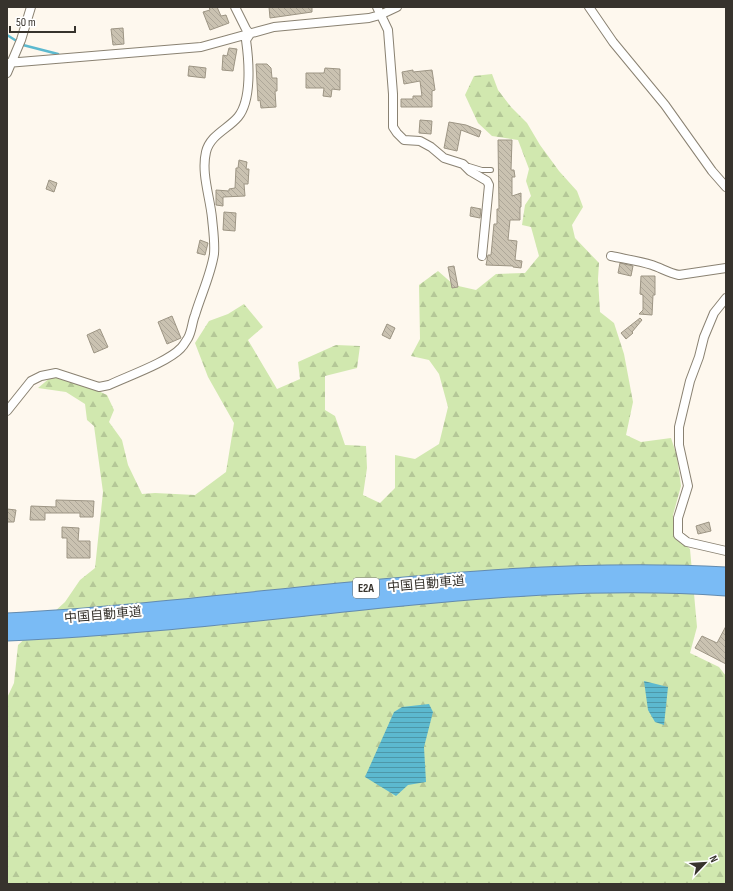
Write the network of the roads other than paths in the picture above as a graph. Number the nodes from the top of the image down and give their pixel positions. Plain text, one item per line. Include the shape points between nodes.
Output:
1 (31, 7) edge
2 (235, 7) edge
3 (377, 7) edge
4 (397, 7) edge
5 (590, 7) edge
6 (380, 15) junction
7 (250, 34) junction
8 (9, 63) edge
9 (7, 73) edge
10 (463, 164) junction
11 (491, 170) dead end
12 (726, 187) edge
13 (482, 256) dead end
14 (611, 256) dead end
15 (726, 268) edge
16 (726, 298) edge
17 (7, 411) edge
18 (726, 551) edge
19 (726, 575) edge
20 (726, 588) edge
21 (7, 621) edge
22 (7, 633) edge

1 - 8 street via 21,40
2 - 7 street
3 - 6 street
4 - 6 street
5 - 12 street via 613,42 665,105
6 - 7 street via 274,27
6 - 10 street via 388,30 393,127 404,140 420,141 444,158
7 - 8 street via 201,47
7 - 17 street via 246,40 248,77 242,110 237,118 215,136 206,150 205,170 214,254 189,337 170,357 109,385 99,387 56,374 41,376 31,381
8 - 9 street
10 - 11 lane
10 - 13 street via 487,181 489,186
14 - 15 street via 640,261 679,275
16 - 18 street via 714,313 690,381 679,444 688,486 678,518 678,535 687,542
19 - 21 highway, 中国自動車道 / E2A via 597,572 427,582 150,610
20 - 22 highway, 中国自動車道 / E2A via 667,584 518,588

